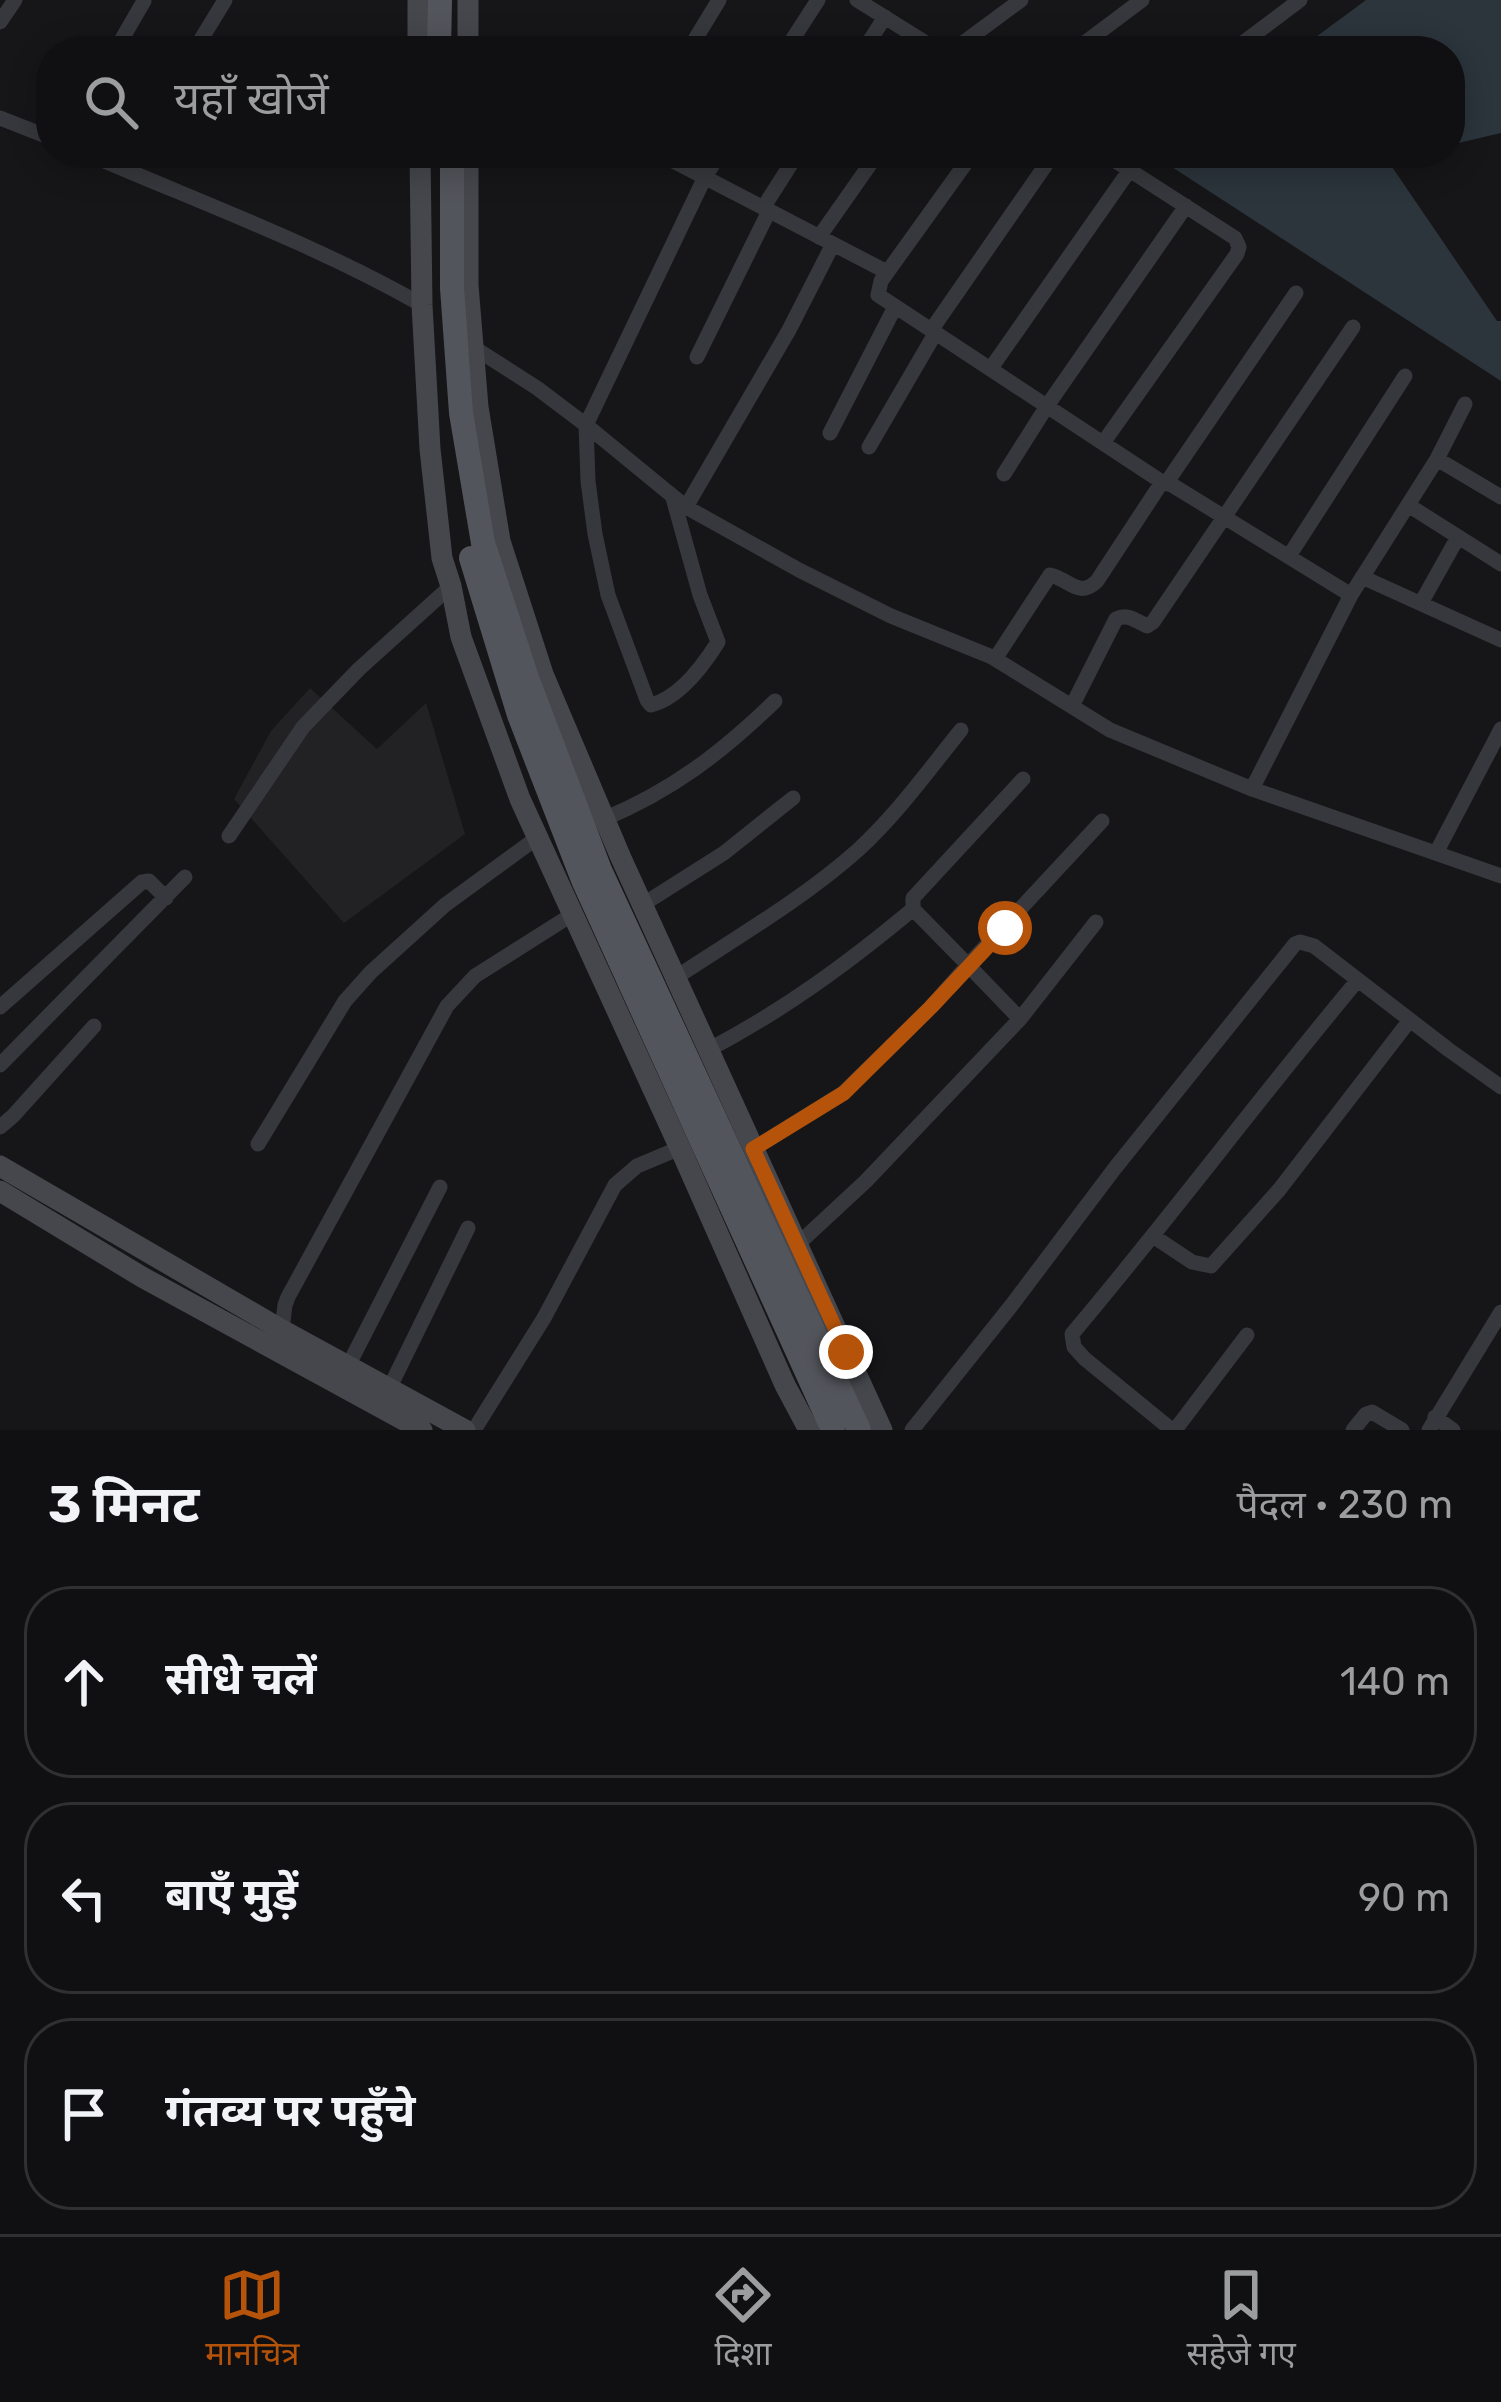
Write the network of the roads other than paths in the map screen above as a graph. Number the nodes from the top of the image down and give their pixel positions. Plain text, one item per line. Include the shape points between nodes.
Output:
1 (15, 0) edge
2 (225, 0) edge
3 (418, 0) edge
4 (440, 0) edge
5 (453, 0) edge
6 (468, 0) edge
7 (719, 0) edge
8 (818, 0) edge
9 (1022, 0) edge
10 (1142, 0) edge
11 (1300, 0) edge
12 (144, 1) edge
13 (873, 6) edge
14 (0, 22) edge
15 (124, 36) edge
16 (203, 36) edge
17 (418, 36) edge
18 (439, 36) edge
19 (453, 36) edge
20 (468, 36) edge
21 (697, 36) edge
22 (795, 36) edge
23 (866, 36) edge
24 (917, 36) edge
25 (973, 36) edge
26 (1094, 36) edge
27 (1252, 36) edge
28 (0, 118) edge
29 (36, 132) edge
30 (121, 168) edge
31 (132, 168) edge
32 (420, 168) edge
33 (438, 168) edge
34 (452, 168) edge
35 (468, 168) edge
36 (686, 168) edge
37 (711, 168) edge
38 (789, 168) edge
39 (869, 168) edge
40 (962, 168) edge
41 (1044, 168) edge
42 (1125, 168) edge
43 (1129, 171) junction
44 (130, 172) junction
45 (705, 178) junction
46 (1186, 206) junction
47 (766, 209) junction
48 (826, 241) junction
49 (887, 272) junction
50 (1296, 293) dead end
51 (422, 305) junction
52 (895, 307) junction
53 (1353, 327) dead end
54 (934, 331) junction
55 (473, 347) junction
56 (697, 357) dead end
57 (991, 368) junction
58 (1405, 376) dead end
59 (1465, 404) dead end
60 (1047, 406) junction
61 (586, 425) junction
62 (830, 433) dead end
63 (1102, 443) junction
64 (869, 447) dead end
65 (1437, 459) junction
66 (1004, 474) dead end
67 (1165, 482) junction
68 (672, 495) junction
69 (1501, 496) edge
70 (1408, 505) junction
71 (686, 507) junction
72 (1226, 517) junction
73 (1458, 537) junction
74 (1289, 556) junction
75 (1501, 563) edge
76 (1362, 577) junction
77 (452, 586) junction
78 (1351, 595) junction
79 (1421, 603) junction
80 (1501, 640) edge
81 (995, 659) junction
82 (776, 701) dead end
83 (1072, 706) junction
84 (1501, 729) edge
85 (961, 730) dead end
86 (1023, 779) dead end
87 (1252, 789) junction
88 (793, 798) dead end
89 (604, 819) junction
90 (1102, 821) dead end
91 (229, 836) dead end
92 (538, 837) junction
93 (1436, 854) junction
94 (1501, 876) edge
95 (185, 877) dead end
96 (166, 898) junction
97 (642, 905) junction
98 (913, 909) junction
99 (573, 914) junction
100 (1096, 922) dead end
101 (968, 965) junction
102 (675, 978) junction
103 (1358, 981) junction
104 (0, 1007) edge
105 (1020, 1019) junction
106 (1410, 1021) junction
107 (94, 1026) dead end
108 (708, 1050) junction
109 (0, 1065) edge
110 (1501, 1087) edge
111 (0, 1127) edge
112 (258, 1144) dead end
113 (680, 1148) junction
114 (753, 1149) junction
115 (0, 1166) edge
116 (440, 1187) dead end
117 (0, 1191) edge
118 (468, 1228) dead end
119 (1153, 1236) junction
120 (797, 1245) junction
121 (1501, 1312) edge
122 (282, 1330) junction
123 (1247, 1335) dead end
124 (348, 1366) junction
125 (389, 1389) junction
126 (1432, 1424) edge
127 (422, 1430) edge
128 (469, 1430) edge
129 (809, 1430) edge
130 (833, 1430) edge
131 (859, 1430) edge
132 (882, 1430) edge
133 (912, 1430) edge
134 (1174, 1430) edge
135 (1353, 1430) edge
136 (1402, 1430) edge
137 (1453, 1430) edge

1 - 14 street
2 - 16 street
3 - 17 main road
4 - 18 main road
5 - 19 main road
6 - 20 main road
7 - 21 street
8 - 22 street
9 - 25 street
10 - 26 street
11 - 27 street
12 - 15 street
13 - 23 street
13 - 24 street
28 - 29 street
30 - 44 street
31 - 44 street
32 - 51 main road
33 - 130 main road via 437,285 452,438 469,553 500,655 583,880
34 - 131 main road via 461,413 483,543 600,870
35 - 55 main road
36 - 45 street
37 - 45 street
38 - 47 street
39 - 48 street
40 - 49 street
41 - 54 street
42 - 43 street
43 - 46 street
43 - 57 street
44 - 51 street via 327,255
45 - 47 street
45 - 61 street
46 - 60 street
46 - 63 street via 1235,238 1238,254
47 - 48 street
47 - 56 street
48 - 49 street
48 - 71 street via 776,354
49 - 52 street via 878,295
50 - 67 street
51 - 77 main road via 430,449
52 - 54 street
52 - 62 street
53 - 72 street
54 - 57 street
54 - 64 street
55 - 61 street
55 - 89 main road via 500,541 543,674
57 - 60 street
58 - 74 street
59 - 65 street
60 - 63 street
60 - 66 street
61 - 68 street
61 - 68 street via 608,595 651,705 686,683 718,642
63 - 67 street
65 - 69 street
65 - 70 street
67 - 72 street
67 - 81 street via 1097,581 1082,590 1050,575
68 - 71 street
70 - 73 street
70 - 76 street
71 - 81 street via 891,616
72 - 74 street
72 - 83 street via 1153,622 1116,619
73 - 75 street
73 - 79 street
74 - 78 street
76 - 78 street
76 - 79 street
77 - 91 street via 303,727
77 - 92 main road via 461,637
78 - 87 street
79 - 80 street
81 - 83 street
82 - 89 street via 691,774
83 - 87 street
84 - 93 street
85 - 102 street via 856,851
86 - 98 street via 913,898
87 - 93 street
88 - 97 street
89 - 97 main road
90 - 101 street
92 - 99 main road
92 - 112 street via 445,904 344,1001
93 - 94 street
95 - 96 street
96 - 104 street via 142,882
96 - 109 street
97 - 102 main road
98 - 101 street
98 - 108 street via 811,990
99 - 113 main road
99 - 122 street via 476,976 447,1006 288,1297
100 - 105 street
101 - 105 street
101 - 114 street via 844,1093
102 - 108 main road
103 - 106 street
103 - 119 street
103 - 133 street via 1314,946 1293,946
105 - 120 street
106 - 110 street
106 - 119 street via 1211,1266
107 - 111 street
108 - 114 main road
113 - 128 street via 615,1185 544,1318
113 - 129 main road
114 - 120 main road
115 - 122 main road
116 - 124 street
117 - 127 main road
118 - 125 street
119 - 134 street via 1071,1339
120 - 132 main road
121 - 126 street
122 - 124 main road
123 - 134 street
124 - 125 main road
125 - 128 main road
126 - 137 street
135 - 136 street via 1372,1412

